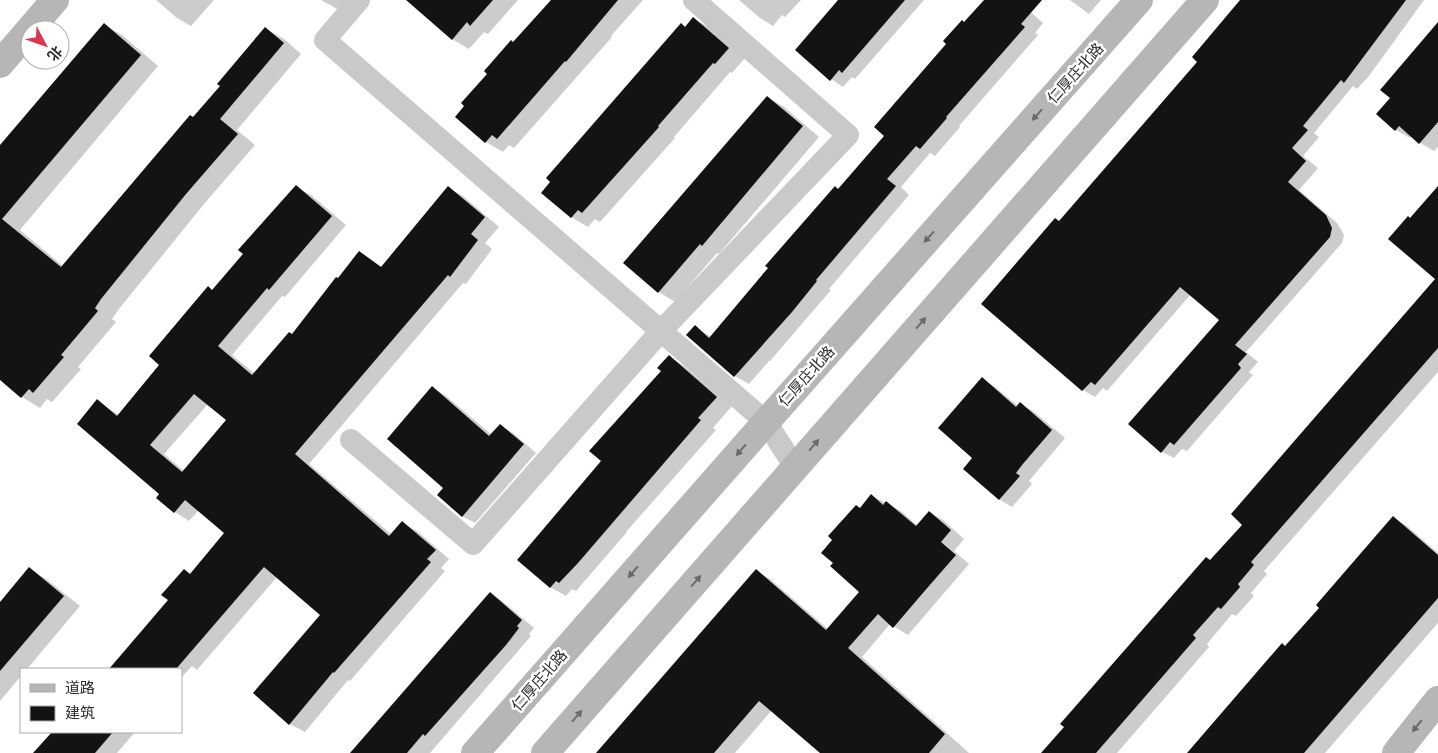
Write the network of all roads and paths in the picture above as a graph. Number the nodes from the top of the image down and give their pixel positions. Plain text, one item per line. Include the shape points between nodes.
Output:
1 (55, 0) edge
2 (359, 0) edge
3 (694, 0) edge
4 (1139, 0) edge
5 (1205, 0) edge
6 (0, 64) edge
7 (661, 331) junction
8 (766, 422) junction
9 (351, 440) dead end
10 (795, 467) junction
11 (1438, 700) edge
12 (475, 753) edge
13 (545, 753) edge
14 (1396, 753) edge

1 - 6 street
2 - 7 street via 325,40
3 - 7 street via 848,135
4 -> 8 street, 仁厚庄北路
10 -> 5 street
7 - 8 street
7 - 9 street via 473,544
8 - 10 street
8 -> 12 street, 仁厚庄北路
13 -> 10 street
11 -> 14 street

